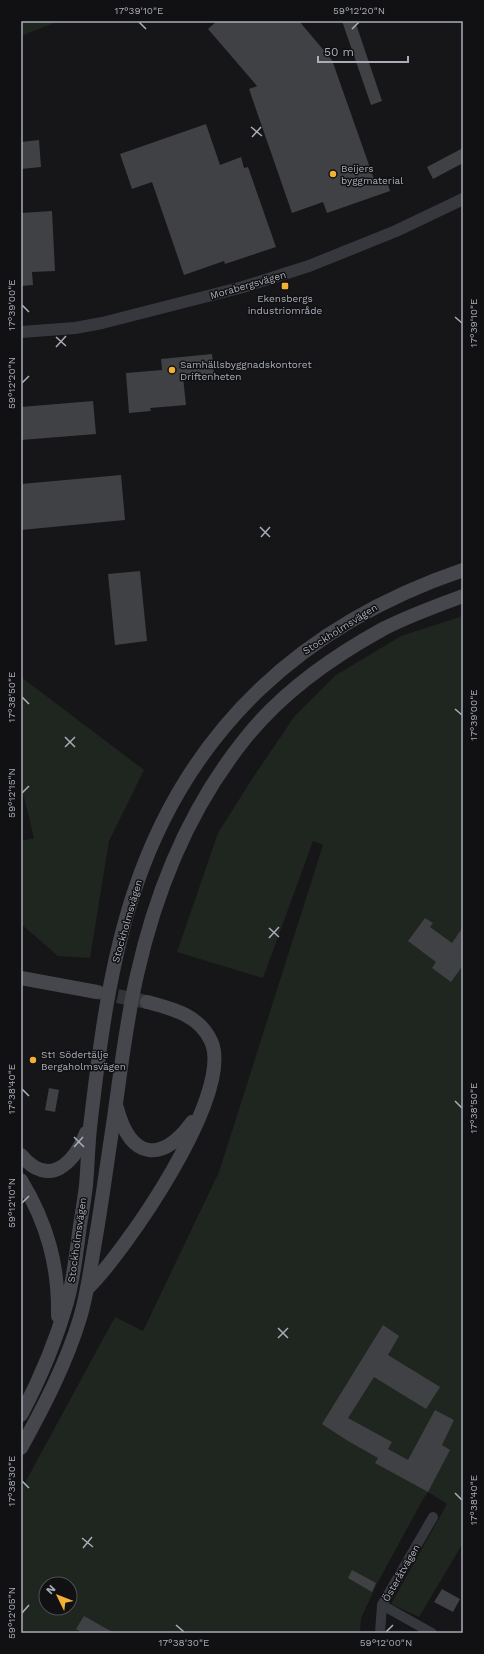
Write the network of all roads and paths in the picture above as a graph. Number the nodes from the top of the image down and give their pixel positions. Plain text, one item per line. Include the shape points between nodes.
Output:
1 (463, 199) edge
2 (21, 332) edge
3 (463, 570) edge
4 (463, 596) edge
5 (21, 978) edge
6 (97, 992) tunnel mouth
7 (147, 1002) tunnel mouth
8 (116, 1104) junction
9 (203, 1107) junction
10 (90, 1123) junction
11 (21, 1155) edge
12 (21, 1180) edge
13 (87, 1289) junction
14 (57, 1331) junction
15 (21, 1415) edge
16 (21, 1448) edge
17 (433, 1517) dead end
18 (382, 1605) junction
19 (380, 1633) edge
20 (432, 1633) edge

1 - 2 street, Morabergsvägen via 396,231 316,263 243,287 102,323
3 - 10 main road, Stockholmsvägen via 411,589 376,606 319,640 291,660 244,705 220,730 199,758 160,824 135,890 117,955
4 - 8 main road, Stockholmsvägen via 384,628 337,658 289,694 245,738 226,763 175,853 154,910 136,976
5 - 6 main road
7 - 9 main road via 176,1010 192,1018 206,1032 212,1043 215,1071
8 - 9 main road via 120,1121 129,1138 150,1150 163,1148 177,1140
8 - 13 main road, Stockholmsvägen
9 - 13 main road via 178,1163 107,1267
10 - 11 main road via 78,1151 57,1170 40,1170 31,1166
10 - 14 main road, Stockholmsvägen via 86,1186 74,1272
12 - 14 main road via 43,1224 52,1255 58,1293
13 - 16 main road, Stockholmsvägen via 63,1365
14 - 15 main road, Stockholmsvägen
17 - 18 street, Österåtvägen
18 - 19 street, Österåtvägen
18 - 20 street

